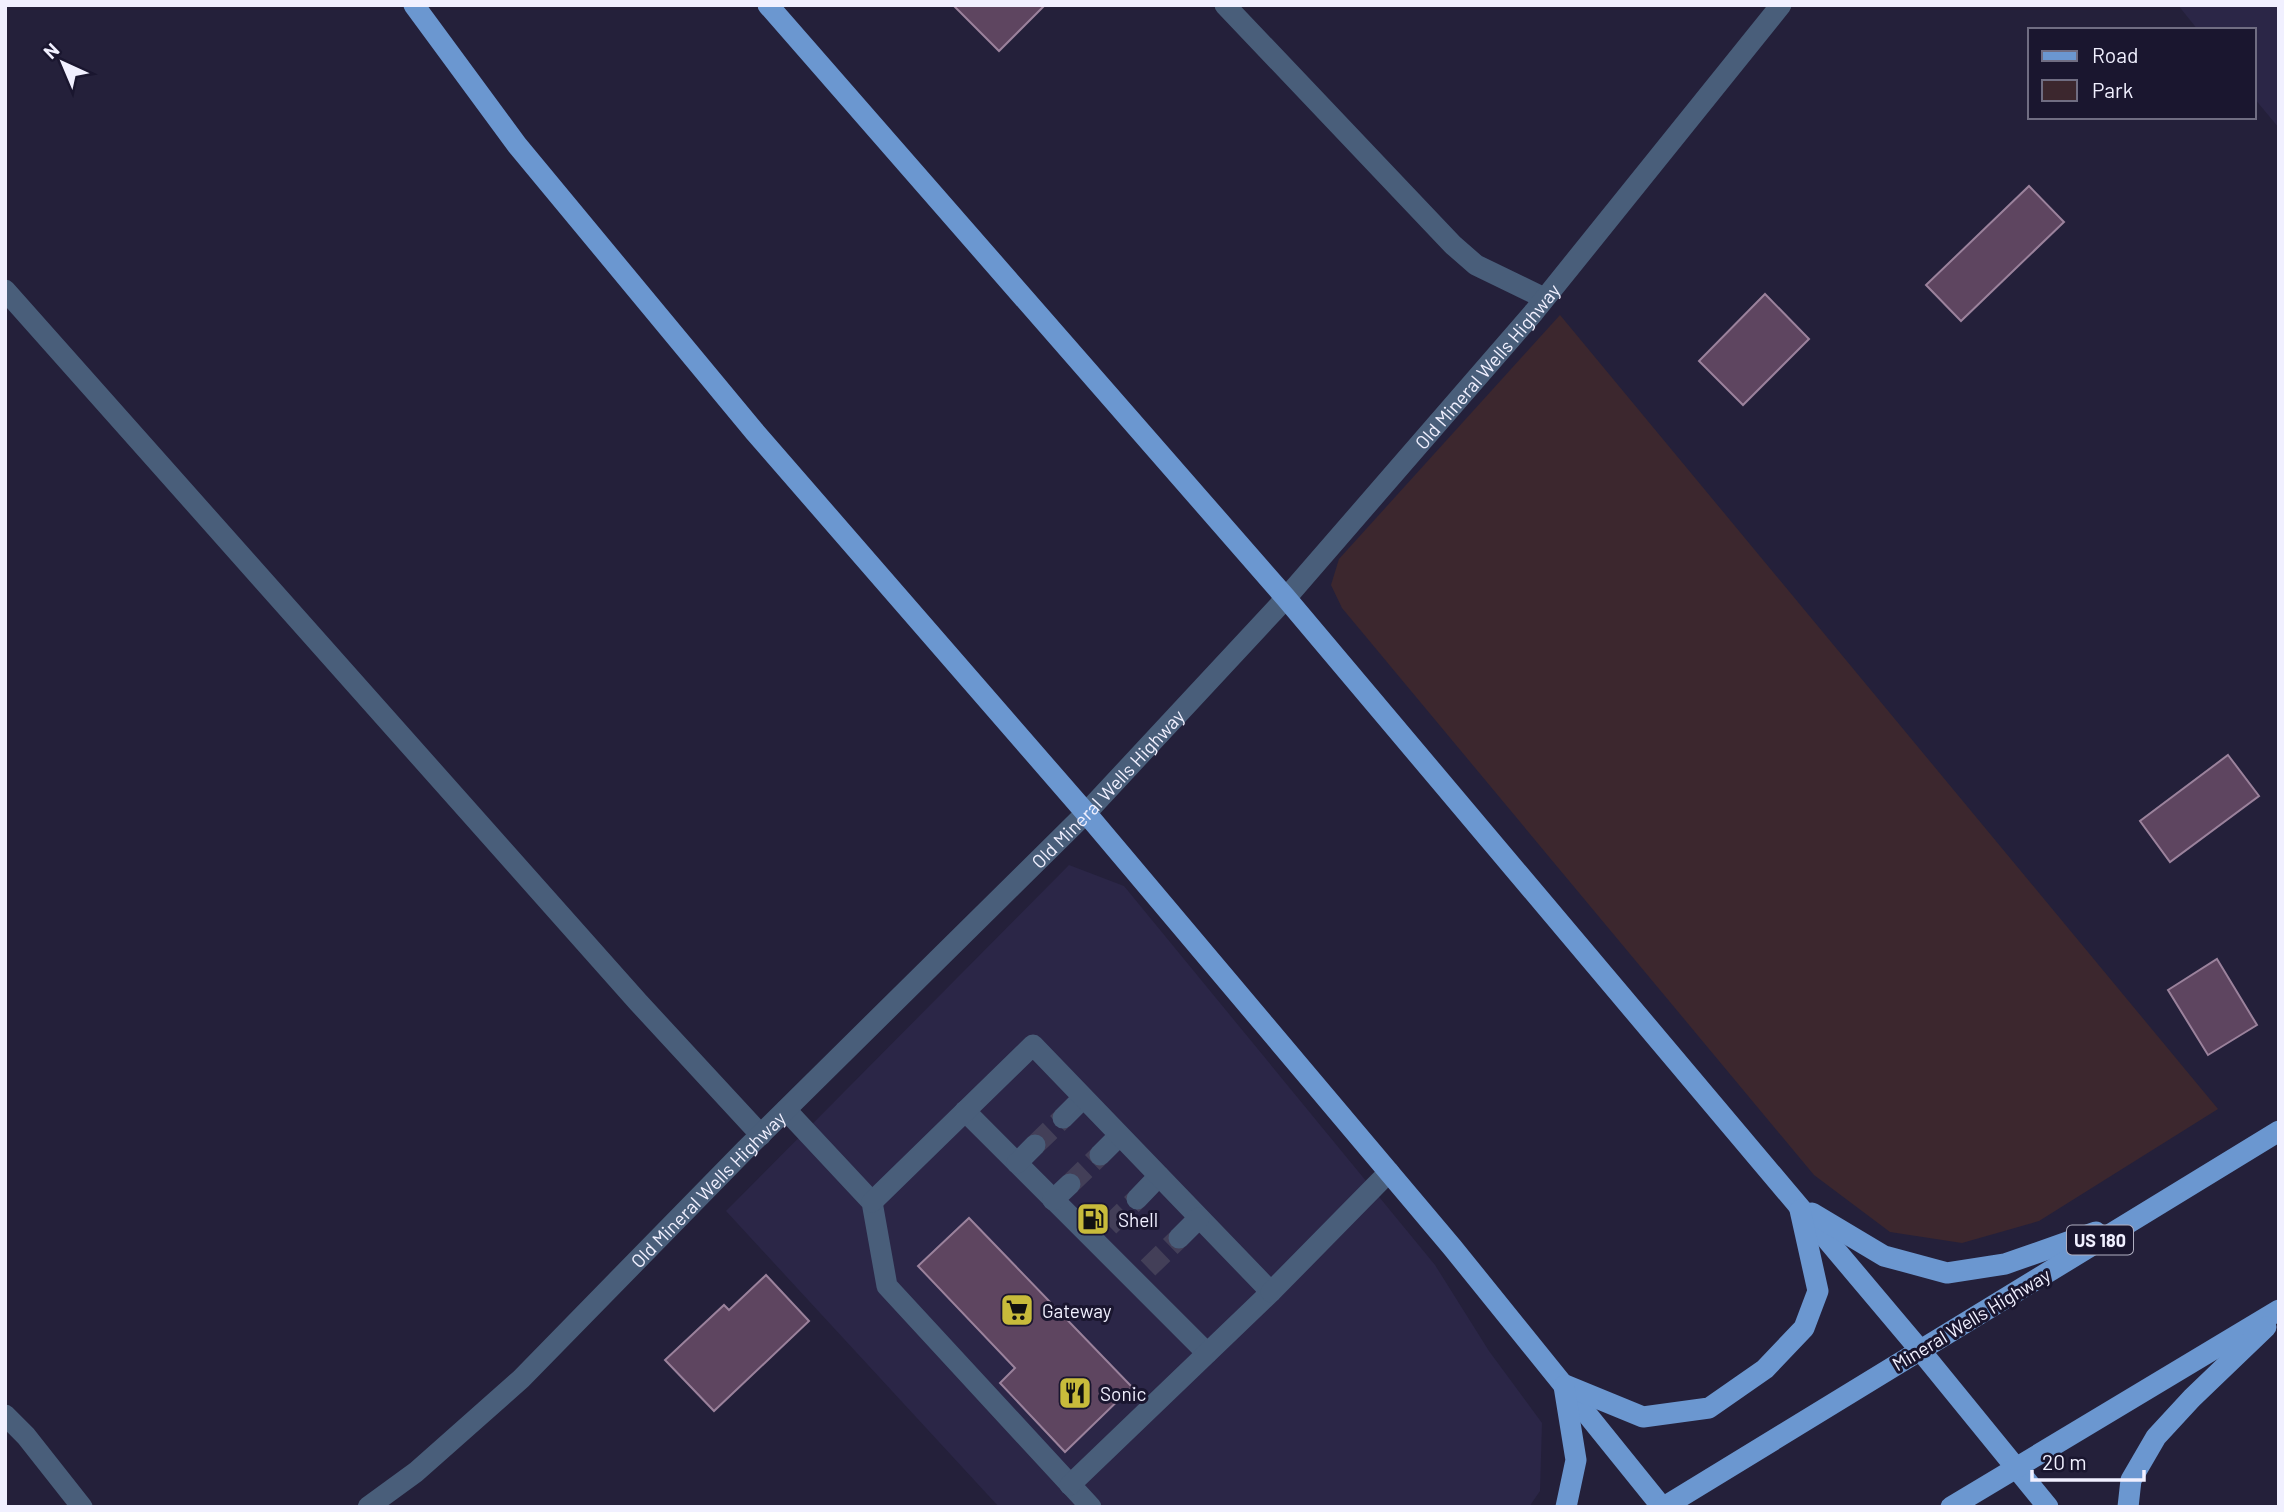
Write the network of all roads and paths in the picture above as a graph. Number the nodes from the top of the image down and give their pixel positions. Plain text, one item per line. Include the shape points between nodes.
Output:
1 (414, 5) edge
2 (768, 5) edge
3 (1225, 5) edge
4 (1782, 5) edge
5 (5, 290) edge
6 (1544, 299) junction
7 (1286, 598) junction
8 (1086, 813) junction
9 (1083, 1098) junction
10 (786, 1110) junction
11 (965, 1111) junction
12 (1063, 1118) tunnel mouth
13 (2279, 1131) edge
14 (761, 1135) junction
15 (1119, 1136) junction
16 (1035, 1145) tunnel mouth
17 (1100, 1155) tunnel mouth
18 (1017, 1163) junction
19 (1389, 1172) junction
20 (1159, 1176) junction
21 (1070, 1184) tunnel mouth
22 (1137, 1199) tunnel mouth
23 (1053, 1200) junction
24 (872, 1202) junction
25 (1798, 1205) junction
26 (1199, 1218) junction
27 (2137, 1218) junction
28 (1179, 1238) tunnel mouth
29 (1271, 1292) junction
30 (2279, 1310) edge
31 (2279, 1315) edge
32 (1920, 1350) junction
33 (1206, 1353) junction
34 (1563, 1384) junction
35 (5, 1415) edge
36 (2015, 1468) junction
37 (1070, 1485) junction
38 (82, 1507) edge
39 (368, 1507) edge
40 (1091, 1507) edge
41 (1566, 1507) edge
42 (1663, 1507) edge
43 (1951, 1507) edge
44 (2048, 1507) edge
45 (2128, 1507) edge

1 - 8 main road via 517,145 737,410
2 - 7 main road
3 - 6 street via 1453,245 1476,265
4 - 6 street, Old Mineral Wells Highway
5 - 14 street
6 - 7 street, Old Mineral Wells Highway
7 - 8 street, Old Mineral Wells Highway
7 - 25 main road
8 - 10 street, Old Mineral Wells Highway
8 - 19 main road
9 - 11 street via 1033,1045
9 - 12 street
9 - 15 street
10 - 14 street, Old Mineral Wells Highway
10 - 24 street
11 - 18 street
11 - 24 street
13 - 27 main road, Mineral Wells Highway / US 180
14 - 39 street, Old Mineral Wells Highway via 521,1379 416,1472
15 - 17 street
15 - 20 street
16 - 18 street
18 - 23 street
19 - 29 street
19 - 34 main road
20 - 22 street
20 - 26 street
21 - 23 street
23 - 33 street via 1102,1233
24 - 37 street via 887,1286
25 - 27 main road via 1884,1256 1947,1273 2005,1264
25 - 32 main road
25 - 34 main road via 1818,1291 1804,1328 1765,1369 1709,1408 1643,1417
26 - 28 street
26 - 29 street
27 - 32 main road, Mineral Wells Highway / US 180
29 - 33 street
30 - 36 main road
31 - 45 main road via 2156,1437 2131,1480
32 - 36 main road
32 - 42 main road, Mineral Wells Highway / US 180
33 - 37 street
34 - 41 main road via 1576,1460
34 - 42 main road
35 - 38 street
36 - 43 main road
36 - 44 main road
37 - 40 street

